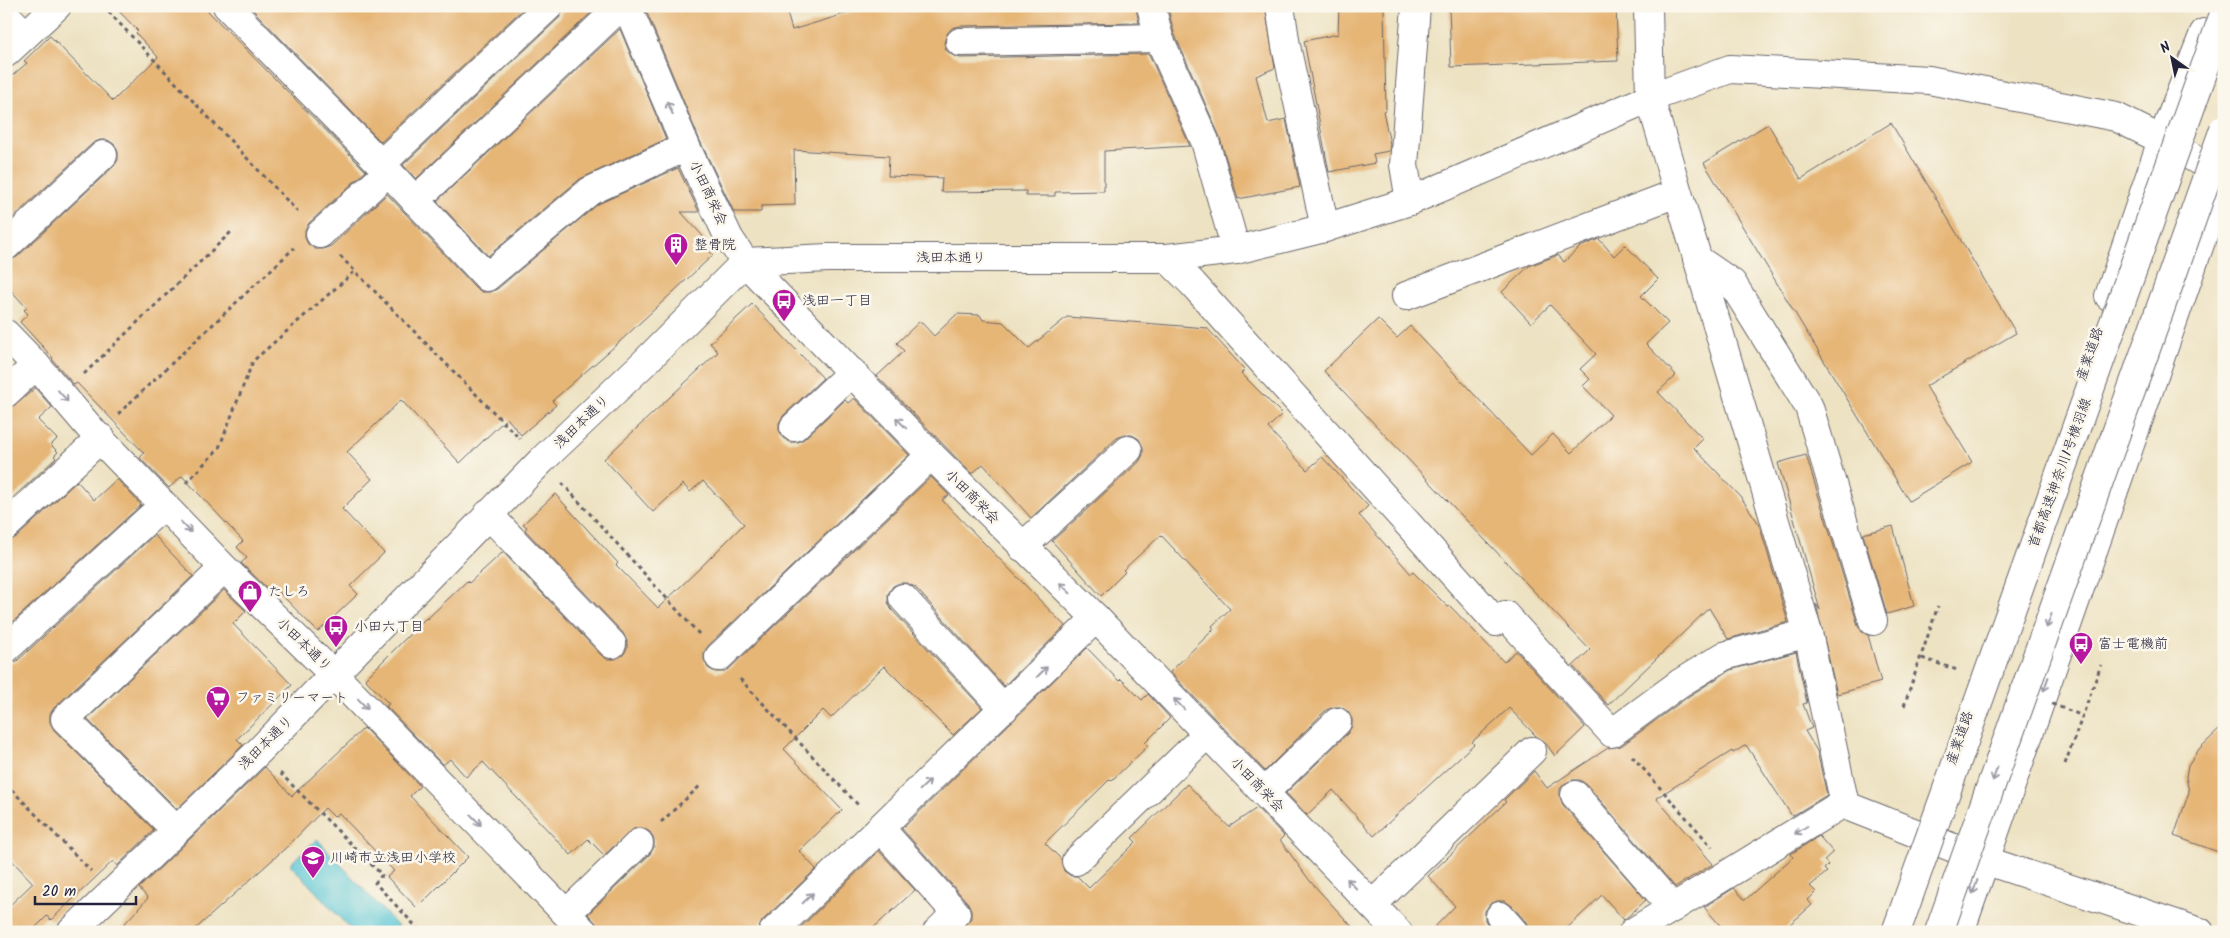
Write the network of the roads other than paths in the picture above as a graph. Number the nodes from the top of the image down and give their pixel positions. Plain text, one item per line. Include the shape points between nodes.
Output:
1 (57, 6) edge
2 (227, 6) edge
3 (549, 6) edge
4 (621, 6) edge
5 (627, 6) edge
6 (1151, 6) edge
7 (1280, 6) edge
8 (1416, 6) edge
9 (1648, 6) edge
10 (2214, 6) edge
11 (2224, 14) edge
12 (6, 15) edge
13 (1159, 38) junction
14 (960, 42) dead end
15 (16, 44) edge
16 (1650, 98) junction
17 (2224, 130) edge
18 (2162, 140) junction
19 (686, 147) junction
20 (103, 155) dead end
21 (385, 168) junction
22 (2224, 175) edge
23 (1677, 193) junction
24 (415, 201) junction
25 (1410, 201) junction
26 (1325, 228) junction
27 (317, 232) road end
28 (6, 246) edge
29 (1236, 250) junction
30 (1168, 258) junction
31 (1697, 259) junction
32 (745, 262) junction
33 (1406, 296) dead end
34 (6, 334) edge
35 (36, 365) junction
36 (852, 372) junction
37 (6, 393) edge
38 (794, 427) dead end
39 (98, 436) junction
40 (1128, 450) dead end
41 (930, 455) junction
42 (164, 505) junction
43 (488, 514) junction
44 (6, 526) edge
45 (1022, 547) junction
46 (224, 568) junction
47 (903, 598) dead end
48 (1096, 618) junction
49 (1873, 621) dead end
50 (1808, 633) junction
51 (612, 644) dead end
52 (6, 649) edge
53 (719, 657) road end
54 (333, 674) junction
55 (1004, 709) junction
56 (1337, 722) dead end
57 (1207, 734) junction
58 (1532, 751) dead end
59 (1265, 792) junction
60 (1574, 795) dead end
61 (1843, 804) junction
62 (880, 828) junction
63 (176, 830) junction
64 (1927, 838) junction
65 (639, 844) road end
66 (1976, 857) junction
67 (1076, 862) dead end
68 (1372, 905) junction
69 (1673, 908) junction
70 (575, 923) edge
71 (2159, 925) edge
72 (71, 932) edge
73 (773, 932) edge
74 (937, 932) edge
75 (1398, 932) edge
76 (1633, 932) edge
77 (1894, 932) edge
78 (1939, 932) edge
79 (1960, 932) edge
80 (2200, 932) edge

1 - 15 main road
2 - 21 main road
3 - 21 main road
4 - 24 main road
19 -> 5 main road, 小田商栄会
6 - 13 main road
7 - 26 main road
8 - 25 main road via 1404,165
9 - 16 main road
10 - 18 main road, 産業道路
11 - 77 main road, 首都高速神奈川1号横羽線, bridge
12 - 15 main road
13 - 14 main road
13 - 29 main road via 1205,141
16 - 18 main road, 浅田本通り via 1730,69 1929,80 2116,117
16 - 23 main road
16 - 25 main road, 浅田本通り
17 -> 78 main road, bridge
18 - 22 main road, 浅田本通り
18 - 64 main road, 産業道路
19 - 24 main road via 590,191 487,277
19 - 32 main road, 小田商栄会 via 729,238
20 - 28 main road
21 - 24 main road
21 - 27 main road
22 -> 66 main road
23 - 31 main road
23 - 33 main road
25 - 26 main road, 浅田本通り
26 - 29 main road, 浅田本通り
29 - 30 main road, 浅田本通り
30 - 32 main road, 浅田本通り via 828,258
30 - 50 main road via 1496,622 1504,615 1612,733 1680,683 1724,656
31 - 49 main road via 1732,283 1808,407
31 - 50 main road
32 - 36 main road, 小田商栄会
32 - 43 main road, 浅田本通り
34 - 35 main road, 小田本通り
35 - 37 main road
35 -> 39 main road, 小田本通り
36 - 38 main road
41 -> 36 main road, 小田商栄会
39 - 42 main road, 小田本通り
39 - 44 main road
40 - 45 main road
41 - 45 main road, 小田商栄会
41 - 53 main road
42 -> 46 main road, 小田本通り
42 - 52 main road
43 - 51 main road
43 - 54 main road, 浅田本通り
48 -> 45 main road, 小田商栄会
46 - 54 main road, 小田本通り
46 - 63 main road via 65,718
47 - 55 main road
55 -> 48 main road
57 -> 48 main road, 小田商栄会
50 - 61 main road
54 - 63 main road, 浅田本通り
54 -> 70 main road, 小田本通り
62 -> 55 main road
56 - 59 main road
57 - 59 main road, 小田商栄会
57 - 67 main road
58 - 68 main road
68 -> 59 main road, 小田商栄会
60 - 69 main road
61 - 64 main road
61 -> 69 main road
73 -> 62 main road
62 - 74 main road via 956,913
63 - 72 main road, 浅田本通り
64 - 66 main road
64 - 77 main road, 産業道路
65 - 70 main road
66 - 71 main road
66 -> 79 main road
68 - 75 main road, 小田商栄会
69 - 76 main road
71 - 80 main road

